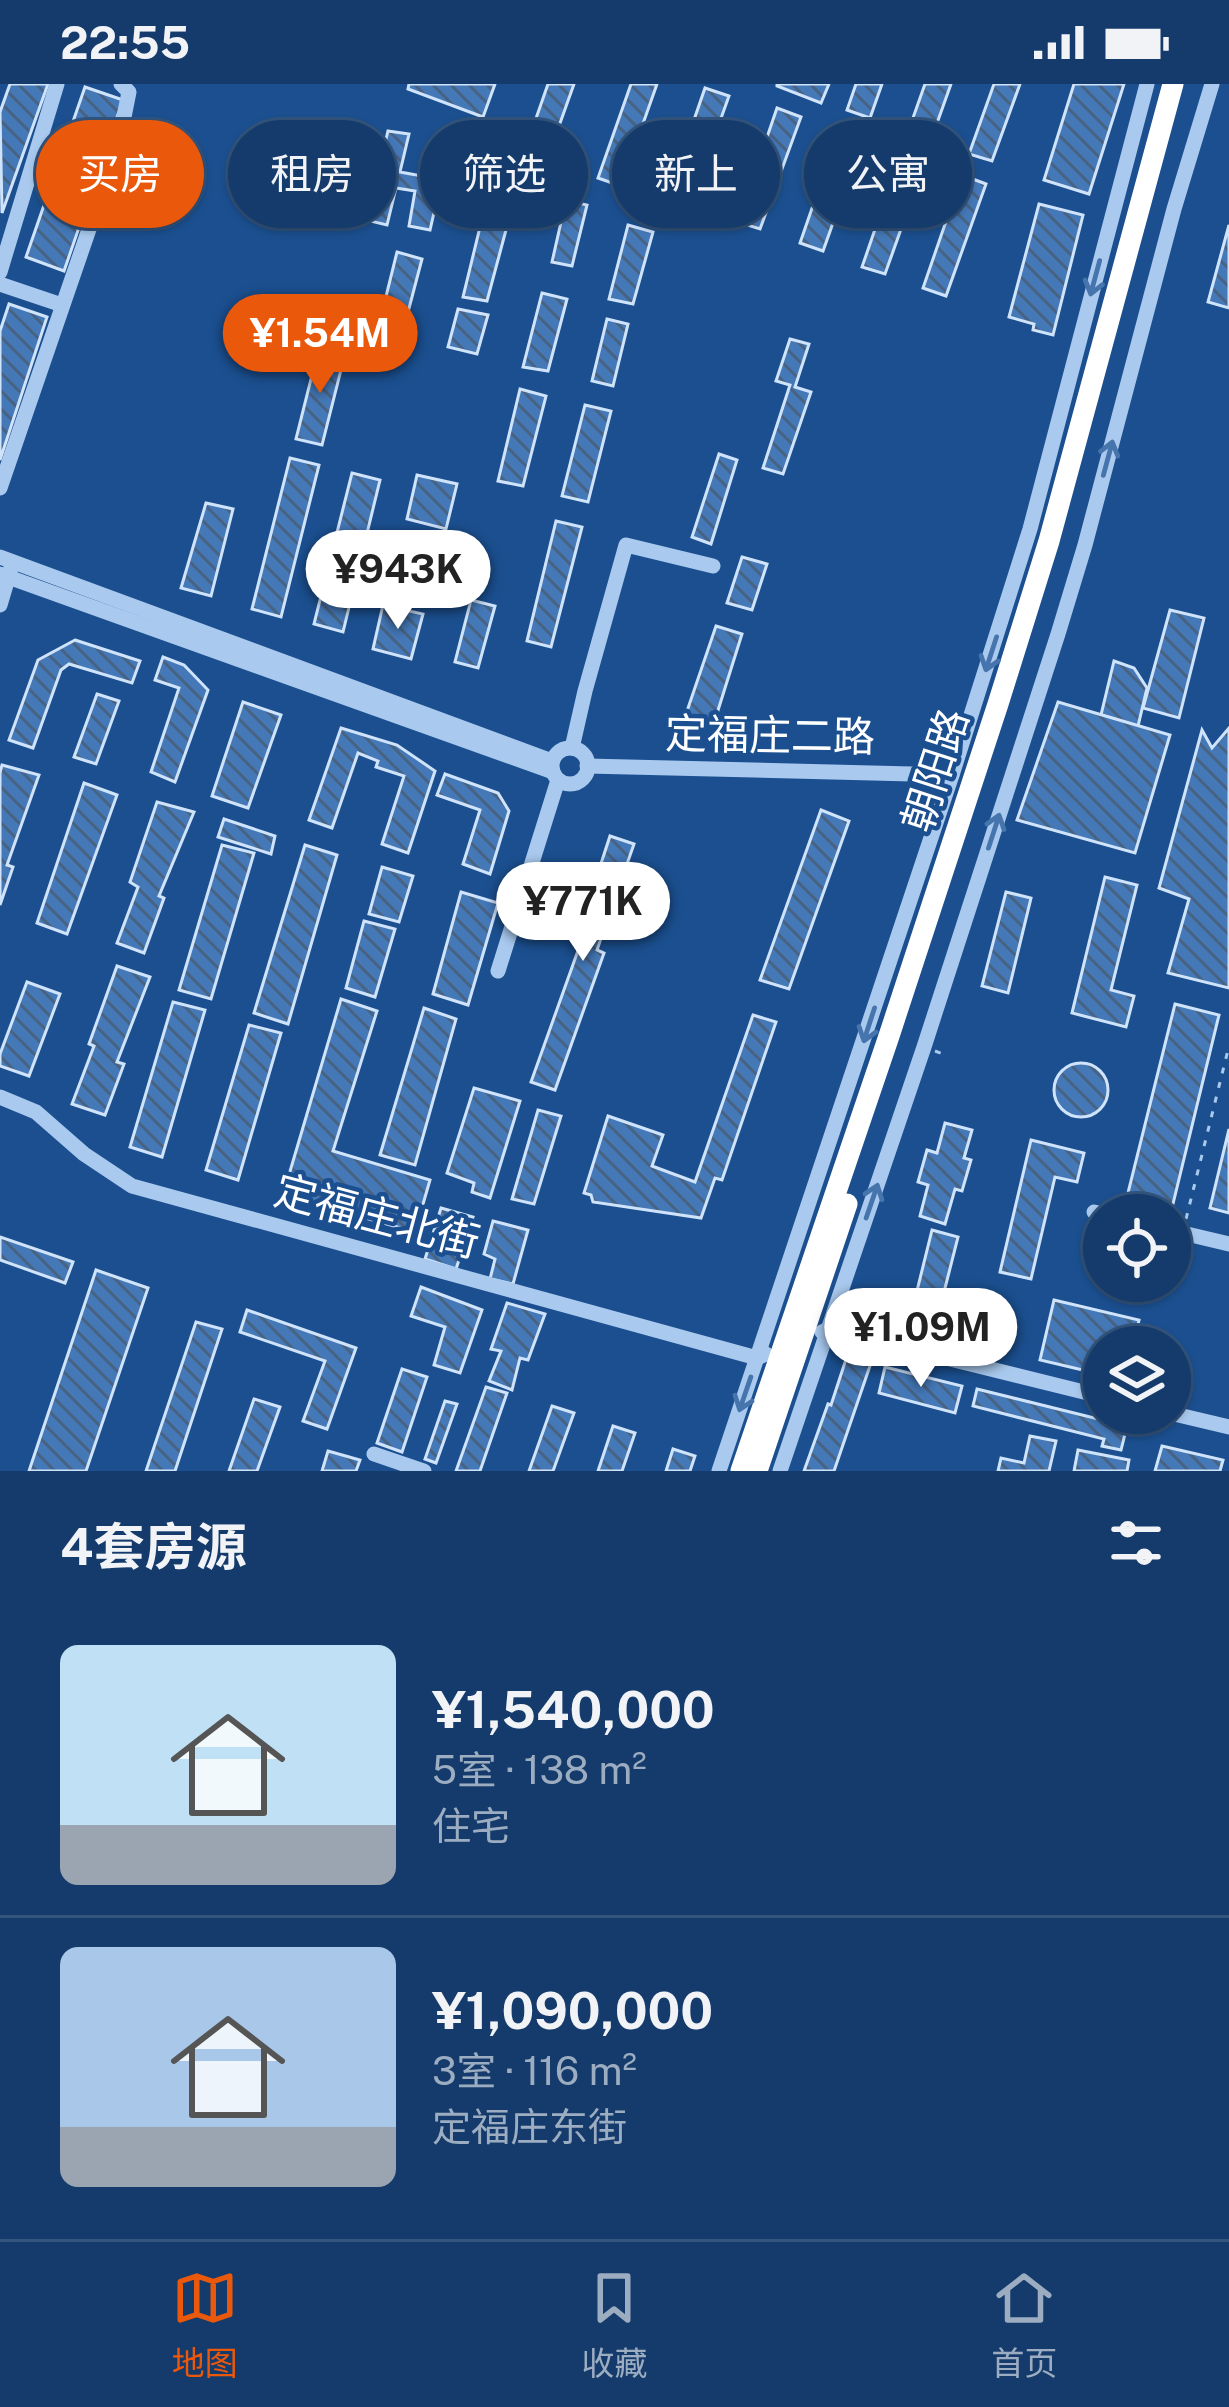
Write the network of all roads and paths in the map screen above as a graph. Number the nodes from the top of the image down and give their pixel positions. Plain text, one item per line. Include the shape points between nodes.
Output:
1 (56, 84) edge
2 (121, 84) edge
3 (1147, 84) edge
4 (1173, 84) edge
5 (1188, 84) edge
6 (1212, 84) edge
7 (0, 272) edge
8 (0, 284) edge
9 (62, 305) junction
10 (0, 488) edge
11 (712, 566) dead end
12 (5, 568) edge
13 (0, 605) edge
14 (572, 748) junction
15 (587, 766) junction
16 (554, 771) junction
17 (952, 775) junction
18 (498, 971) dead end
19 (1229, 1046) edge
20 (0, 1097) edge
21 (1187, 1194) edge
22 (1191, 1235) edge
23 (1229, 1244) edge
24 (829, 1329) junction
25 (792, 1344) junction
26 (757, 1358) junction
27 (1083, 1391) edge
28 (1191, 1418) edge
29 (1229, 1427) edge
30 (374, 1454) dead end
31 (424, 1471) edge
32 (719, 1471) edge
33 (741, 1471) edge
34 (757, 1471) edge
35 (780, 1471) edge

1 - 7 street
2 - 9 street via 129,92 119,142
3 -> 17 street, 朝阳路 via 1030,529
4 - 25 highway, 朝阳路 via 1049,541
5 - 25 highway, 朝阳路 via 1062,545
24 -> 6 street, 朝阳路 via 1058,634
8 - 9 street
9 - 10 street
11 - 14 street via 626,544
12 - 13 street
12 - 16 street
14 - 15 street
14 - 16 street via 558,752
15 - 16 street, 定福庄二路 via 577,783
15 - 17 street, 定福庄二路
16 - 18 street
17 -> 26 street, 朝阳路
19 - 21 path
20 - 26 street, 定福庄北街 via 36,1112 132,1186
22 - 23 street
24 - 25 street
24 - 27 street
24 - 35 street, 朝阳路
25 - 26 street
25 - 33 highway, 朝阳路
25 - 34 highway, 朝阳路
26 -> 32 street, 朝阳路
28 - 29 street
30 - 31 street

